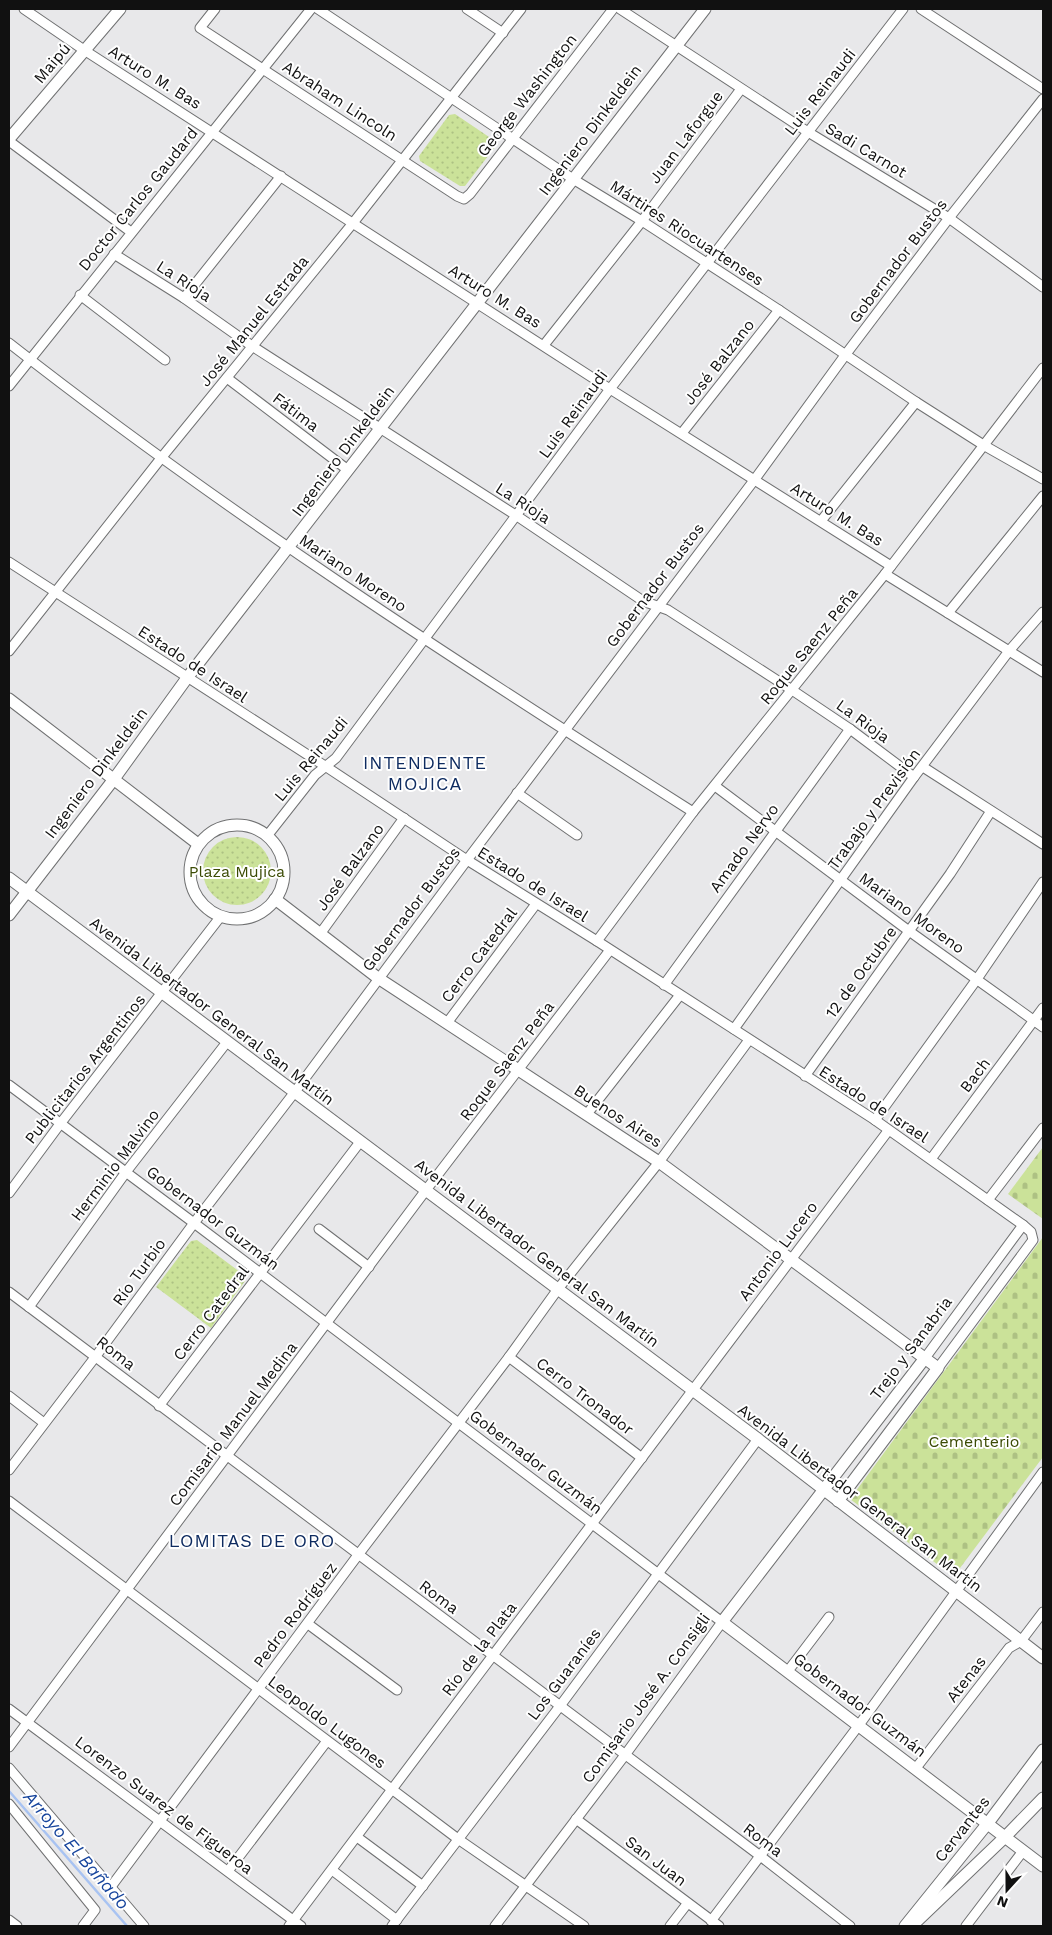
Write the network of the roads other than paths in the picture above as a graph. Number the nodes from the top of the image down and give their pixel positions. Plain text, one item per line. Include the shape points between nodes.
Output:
1 (24, 9) edge
2 (120, 9) edge
3 (215, 9) edge
4 (311, 9) edge
5 (318, 9) edge
6 (467, 9) edge
7 (521, 9) edge
8 (613, 9) edge
9 (620, 9) edge
10 (705, 9) edge
11 (903, 9) edge
12 (921, 9) edge
13 (502, 33) junction
14 (676, 45) junction
15 (84, 50) junction
16 (263, 68) junction
17 (741, 89) junction
18 (1043, 89) edge
19 (451, 98) junction
20 (1043, 99) edge
21 (212, 131) junction
22 (808, 132) junction
23 (512, 139) junction
24 (9, 140) edge
25 (401, 160) junction
26 (281, 176) junction
27 (574, 179) junction
28 (464, 199) joint
29 (949, 218) junction
30 (642, 221) junction
31 (353, 223) junction
32 (131, 232) junction
33 (114, 254) junction
34 (707, 264) junction
35 (1043, 287) edge
36 (80, 295) junction
37 (184, 298) junction
38 (478, 304) junction
39 (779, 310) junction
40 (9, 343) edge
41 (544, 345) junction
42 (252, 346) junction
43 (846, 354) junction
44 (30, 360) junction
45 (165, 360) dead end
46 (1043, 368) edge
47 (227, 378) junction
48 (9, 386) edge
49 (610, 389) junction
50 (916, 402) junction
51 (379, 428) junction
52 (682, 433) junction
53 (985, 446) junction
54 (162, 457) junction
55 (348, 470) junction
56 (754, 479) junction
57 (1043, 479) edge
58 (1043, 496) edge
59 (516, 516) junction
60 (821, 521) junction
61 (289, 548) junction
62 (9, 562) edge
63 (891, 566) junction
64 (885, 574) junction
65 (55, 592) junction
66 (658, 605) junction
67 (1043, 612) edge
68 (948, 613) junction
69 (424, 638) junction
70 (9, 651) edge
71 (1009, 651) junction
72 (1043, 672) edge
73 (187, 678) junction
74 (792, 690) junction
75 (9, 699) edge
76 (850, 729) junction
77 (564, 730) junction
78 (325, 766) junction
79 (923, 766) junction
80 (914, 777) junction
81 (114, 779) junction
82 (715, 786) junction
83 (517, 793) junction
84 (991, 811) junction
85 (693, 812) junction
86 (404, 818) junction
87 (775, 830) junction
88 (577, 835) dead end
89 (267, 836) junction
90 (198, 844) junction
91 (1043, 844) edge
92 (466, 860) junction
93 (9, 878) edge
94 (841, 880) junction
95 (1043, 882) edge
96 (26, 892) junction
97 (275, 899) junction
98 (536, 904) junction
99 (9, 915) edge
100 (221, 916) junction
101 (909, 931) junction
102 (320, 934) junction
103 (597, 941) junction
104 (610, 950) junction
105 (378, 978) junction
106 (977, 979) junction
107 (664, 985) junction
108 (162, 994) junction
109 (680, 995) junction
110 (1043, 1008) edge
111 (1034, 1021) junction
112 (447, 1023) junction
113 (1043, 1027) edge
114 (734, 1029) junction
115 (749, 1040) junction
116 (228, 1042) junction
117 (520, 1070) junction
118 (805, 1076) junction
119 (9, 1085) edge
120 (294, 1093) junction
121 (587, 1114) junction
122 (874, 1120) junction
123 (60, 1124) junction
124 (1043, 1128) edge
125 (888, 1131) junction
126 (360, 1142) junction
127 (931, 1159) junction
128 (659, 1162) junction
129 (126, 1172) junction
130 (426, 1190) junction
131 (9, 1193) edge
132 (988, 1200) junction
133 (194, 1222) junction
134 (1023, 1225) junction
135 (319, 1229) dead end
136 (1033, 1240) joint
137 (790, 1260) junction
138 (369, 1267) junction
139 (260, 1273) junction
140 (558, 1289) junction
141 (9, 1292) edge
142 (29, 1307) junction
143 (327, 1323) junction
144 (96, 1356) junction
145 (509, 1358) junction
146 (925, 1358) junction
147 (938, 1368) junction
148 (692, 1390) junction
149 (9, 1396) edge
150 (159, 1406) junction
151 (44, 1423) junction
152 (459, 1424) junction
153 (758, 1439) junction
154 (227, 1457) junction
155 (642, 1458) junction
156 (9, 1470) edge
157 (1043, 1472) edge
158 (824, 1490) junction
159 (9, 1501) edge
160 (838, 1501) junction
161 (592, 1524) junction
162 (358, 1555) junction
163 (657, 1574) junction
164 (127, 1590) junction
165 (956, 1591) junction
166 (1043, 1612) edge
167 (829, 1617) dead end
168 (722, 1622) junction
169 (308, 1624) junction
170 (1021, 1641) junction
171 (492, 1656) junction
172 (1043, 1658) edge
173 (788, 1672) junction
174 (258, 1689) junction
175 (397, 1690) dead end
176 (560, 1706) junction
177 (9, 1709) edge
178 (27, 1723) junction
179 (859, 1725) junction
180 (327, 1740) junction
181 (9, 1747) edge
182 (1043, 1750) edge
183 (625, 1755) junction
184 (9, 1768) edge
185 (916, 1768) junction
186 (392, 1789) junction
187 (1043, 1798) edge
188 (9, 1804) edge
189 (576, 1819) junction
190 (160, 1820) junction
191 (988, 1823) junction
192 (356, 1837) junction
193 (1005, 1838) junction
194 (458, 1839) junction
195 (1023, 1851) junction
196 (759, 1855) junction
197 (1043, 1866) edge
198 (332, 1870) junction
199 (228, 1871) junction
200 (422, 1886) junction
201 (524, 1886) junction
202 (110, 1888) junction
203 (687, 1904) junction
204 (9, 1920) edge
205 (395, 1923) edge
206 (715, 1923) edge
207 (295, 1924) edge
208 (17, 1926) edge
209 (82, 1926) edge
210 (144, 1926) edge
211 (495, 1926) edge
212 (584, 1926) edge
213 (670, 1926) edge
214 (850, 1926) edge
215 (905, 1926) edge
216 (912, 1926) edge
217 (966, 1926) edge

1 - 15 street, Arturo M. Bas
2 - 15 main road, Maipú
3 - 16 street, Abraham Lincoln via 200,28
4 - 16 street, Doctor Carlos Gaudard
5 - 19 street, Mártires Riocuartenses
6 - 13 street
7 - 13 street, José Manuel Estrada
8 - 23 street, George Washington
9 - 14 street, Sadi Carnot
10 - 14 main road, Ingeniero Dinkeldein
11 - 22 street, Luis Reinaudi
12 - 18 street
13 - 19 street, José Manuel Estrada
14 - 17 street, Sadi Carnot
14 - 27 main road, Ingeniero Dinkeldein
15 - 21 street, Arturo M. Bas
15 - 24 main road, Maipú
16 - 21 street, Doctor Carlos Gaudard
16 - 25 street, Abraham Lincoln
17 - 22 street, Sadi Carnot
17 - 30 street, Juan Laforgue
19 - 23 street, Mártires Riocuartenses
19 - 25 street, José Manuel Estrada
20 - 29 street, Gobernador Bustos
21 - 26 street, Arturo M. Bas
21 - 32 street, Doctor Carlos Gaudard
22 - 29 street, Sadi Carnot
22 - 34 street, Luis Reinaudi
23 - 27 street, Mártires Riocuartenses
23 - 28 street, George Washington
24 - 32 street
25 - 28 street, Abraham Lincoln
25 - 31 street, José Manuel Estrada
26 - 31 street, Arturo M. Bas
26 - 37 street
27 - 30 street, Mártires Riocuartenses
27 - 38 main road, Ingeniero Dinkeldein
29 - 35 street, Sadi Carnot
29 - 43 street, Gobernador Bustos
30 - 34 street, Mártires Riocuartenses
30 - 41 street, Juan Laforgue
31 - 38 street, Arturo M. Bas
31 - 42 street, José Manuel Estrada
32 - 33 street, Doctor Carlos Gaudard
33 - 36 street, Doctor Carlos Gaudard
33 - 37 street, La Rioja
34 - 39 street, Mártires Riocuartenses
34 - 49 street, Luis Reinaudi
36 - 44 street, Doctor Carlos Gaudard
36 - 45 street
37 - 42 street, La Rioja
38 - 41 street, Arturo M. Bas
38 - 51 main road, Ingeniero Dinkeldein
39 - 43 street, Mártires Riocuartenses
39 - 52 street, José Balzano
40 - 44 street, Mariano Moreno
41 - 49 street, Arturo M. Bas
42 - 47 street, José Manuel Estrada
42 - 51 street, La Rioja
43 - 50 street, Mártires Riocuartenses
43 - 56 street, Gobernador Bustos
44 - 48 street, Doctor Carlos Gaudard
44 - 54 street, Mariano Moreno
46 - 53 street, Roque Saenz Peña
47 - 54 street, José Manuel Estrada
47 - 55 street, Fátima
49 - 52 street, Arturo M. Bas
49 - 59 street, Luis Reinaudi
50 - 53 street, Mártires Riocuartenses
50 - 60 street
51 - 55 main road, Ingeniero Dinkeldein
51 - 59 street, La Rioja
52 - 56 street, Arturo M. Bas
53 - 57 street, Mártires Riocuartenses
53 - 63 street, Roque Saenz Peña
54 - 61 street, Mariano Moreno
54 - 65 street, José Manuel Estrada
55 - 61 main road, Ingeniero Dinkeldein
56 - 60 street, Arturo M. Bas
56 - 66 street, Gobernador Bustos
58 - 68 street
59 - 66 street, La Rioja via 643,601
59 - 69 street, Luis Reinaudi
60 - 63 street, Arturo M. Bas
61 - 69 street, Mariano Moreno
61 - 73 main road, Ingeniero Dinkeldein
62 - 65 street, Estado de Israel
63 - 64 street, Roque Saenz Peña
64 - 68 street
64 - 74 street, Roque Saenz Peña
65 - 70 street, José Manuel Estrada
65 - 73 street, Estado de Israel
66 - 74 street, La Rioja
66 - 77 street, Gobernador Bustos
67 - 71 street, Trabajo y Previsión
68 - 71 street
69 - 77 street, Mariano Moreno
69 - 78 street, Luis Reinaudi via 336,758
71 - 72 street
71 - 79 street, Trabajo y Previsión
73 - 78 street, Estado de Israel
73 - 81 main road, Ingeniero Dinkeldein
74 - 76 street, La Rioja
74 - 82 street, Roque Saenz Peña
75 - 81 main road
76 - 80 street, La Rioja
76 - 87 street, Amado Nervo
77 - 83 street, Gobernador Bustos
77 - 85 street, Mariano Moreno
78 - 86 street, Estado de Israel
78 - 89 street, Luis Reinaudi via 314,775
79 - 80 street, Trabajo y Previsión
79 - 84 street
80 - 94 street, Trabajo y Previsión
81 - 90 main road
81 - 96 main road, Ingeniero Dinkeldein
82 - 85 street, Roque Saenz Peña
82 - 87 street, Mariano Moreno
83 - 88 street
83 - 92 street, Gobernador Bustos
84 - 91 street
84 - 101 street, 12 de Octubre
85 - 103 street, Roque Saenz Peña
86 - 92 street, Estado de Israel
86 - 102 street, José Balzano
87 - 94 street, Mariano Moreno
87 - 107 street, Amado Nervo
89 - 90 main road via 238,824 223,826
89 - 97 main road via 282,859 284,873
90 - 100 main road via 189,868 192,886 201,902
92 - 98 street, Estado de Israel
92 - 105 street, Gobernador Bustos
93 - 96 main road, Avenida Libertador General San Martín
94 - 101 street, Mariano Moreno
94 - 114 street, Trabajo y Previsión
95 - 106 street
96 - 99 main road, Ingeniero Dinkeldein
96 - 108 main road, Avenida Libertador General San Martín
97 - 100 main road via 264,910 251,916 236,919
97 - 102 main road, Buenos Aires
98 - 103 street, Estado de Israel
98 - 112 street, Cerro Catedral
100 - 108 street, Publicitarios Argentinos
101 - 106 street, Mariano Moreno
101 - 118 street, 12 de Octubre
102 - 105 main road, Buenos Aires
103 - 104 street, Estado de Israel
104 - 107 street, Estado de Israel
104 - 117 street, Roque Saenz Peña
105 - 112 main road, Buenos Aires
105 - 120 street, Gobernador Bustos
106 - 111 street, Mariano Moreno
106 - 122 street
107 - 109 street, Estado de Israel
108 - 116 main road, Avenida Libertador General San Martín
108 - 123 street, Publicitarios Argentinos
109 - 114 street, Estado de Israel
109 - 121 street
110 - 111 street, Bach
111 - 113 street, Mariano Moreno
111 - 127 street, Bach
112 - 117 main road, Buenos Aires
114 - 115 street, Estado de Israel
115 - 118 street, Estado de Israel
115 - 128 street
116 - 120 main road, Avenida Libertador General San Martín
116 - 129 street, Herminio Malvino
117 - 121 main road, Buenos Aires
117 - 130 street, Roque Saenz Peña
118 - 122 street, Estado de Israel
119 - 123 street, Gobernador Guzmán
120 - 126 main road, Avenida Libertador General San Martín
120 - 133 street, Río Turbio
121 - 128 main road, Buenos Aires
122 - 125 street, Estado de Israel
123 - 129 street, Gobernador Guzmán
123 - 131 street, Publicitarios Argentinos
124 - 132 street
125 - 127 street, Estado de Israel
125 - 137 street, Antonio Lucero
126 - 130 main road, Avenida Libertador General San Martín
126 - 139 street, Cerro Catedral
127 - 132 street, Estado de Israel
128 - 137 main road, Buenos Aires
128 - 140 street
129 - 133 street, Gobernador Guzmán
129 - 142 street, Herminio Malvino
130 - 138 street, Comisario Manuel Medina
130 - 140 main road, Avenida Libertador General San Martín
132 - 134 street, Estado de Israel
133 - 139 street, Gobernador Guzmán
133 - 144 street, Río Turbio
134 - 136 street, Estado de Israel via 1031,1232
134 - 146 street, Trejo y Sanabria
135 - 138 street
136 - 147 street, Trejo y Sanabria
137 - 146 main road, Buenos Aires
137 - 148 street, Antonio Lucero
138 - 143 street, Comisario Manuel Medina
139 - 143 street, Gobernador Guzmán
139 - 150 street, Cerro Catedral
140 - 145 street, Pedro Rodríguez
140 - 148 main road, Avenida Libertador General San Martín
141 - 142 street, Roma
142 - 144 street, Roma
143 - 152 street, Gobernador Guzmán
143 - 154 street, Comisario Manuel Medina
144 - 150 street, Roma
144 - 151 street, Río Turbio
145 - 152 street, Pedro Rodríguez
145 - 155 street, Cerro Tronador
146 - 147 main road, Buenos Aires
146 - 158 main road, Trejo y Sanabria
147 - 160 main road, Trejo y Sanabria
148 - 153 main road, Avenida Libertador General San Martín
148 - 155 street, Río de la Plata
149 - 151 street
150 - 154 street, Roma
151 - 156 street, Río Turbio
152 - 161 street, Gobernador Guzmán
152 - 162 street, Pedro Rodríguez
153 - 158 main road, Avenida Libertador General San Martín
153 - 163 street, Los Guaraníes
154 - 162 street, Roma
154 - 164 street, Comisario Manuel Medina
155 - 161 street, Río de la Plata
157 - 165 street
158 - 160 main road, Avenida Libertador General San Martín
158 - 168 main road, Comisario José A. Consigli
159 - 164 street, Leopoldo Lugones
160 - 165 main road, Avenida Libertador General San Martín
161 - 163 street, Gobernador Guzmán
161 - 171 street, Río de la Plata
162 - 169 street, Pedro Rodríguez
162 - 171 street, Roma
163 - 168 street, Gobernador Guzmán
163 - 176 street, Los Guaraníes
164 - 174 street, Leopoldo Lugones
164 - 178 street, Comisario Manuel Medina
165 - 170 main road, Avenida Libertador General San Martín
165 - 179 street
166 - 170 street, Atenas
167 - 173 street
168 - 173 main road, Gobernador Guzmán
168 - 183 street, Comisario José A. Consigli
169 - 174 street, Pedro Rodríguez
169 - 175 street
170 - 172 main road, Avenida Libertador General San Martín
170 - 185 street, Atenas via 1009,1648
171 - 176 street, Roma
171 - 186 street, Río de la Plata
173 - 179 main road, Gobernador Guzmán
174 - 180 street, Leopoldo Lugones
174 - 190 street, Pedro Rodríguez
176 - 183 street, Roma
176 - 194 street, Los Guaraníes
177 - 178 street, Lorenzo Suarez de Figueroa
178 - 181 street, Comisario Manuel Medina
178 - 190 street, Lorenzo Suarez de Figueroa
179 - 185 main road, Gobernador Guzmán
179 - 196 street
180 - 186 street, Leopoldo Lugones
180 - 199 street
182 - 191 main road, Cervantes
183 - 189 street, Comisario José A. Consigli
183 - 196 street, Roma
184 - 202 street
185 - 191 main road, Gobernador Guzmán
186 - 192 street, Río de la Plata
186 - 194 street, Leopoldo Lugones
187 - 193 main road, Cervantes
188 - 209 street via 95,1910
189 - 201 street, Comisario José A. Consigli
189 - 203 street, San Juan
190 - 199 street, Lorenzo Suarez de Figueroa
190 - 202 street, Pedro Rodríguez
191 - 193 main road, Gobernador Guzmán
191 - 215 main road, Cervantes
192 - 198 street, Río de la Plata
192 - 200 street
193 - 195 main road, Gobernador Guzmán
193 - 216 main road, Cervantes
194 - 200 street, Los Guaraníes
194 - 201 street, Leopoldo Lugones
195 - 197 main road, Gobernador Guzmán
195 - 217 street
196 - 206 street
196 - 214 street, Roma
198 - 205 street
198 - 207 street, Río de la Plata
199 - 207 street, Lorenzo Suarez de Figueroa
200 - 205 street, Los Guaraníes
201 - 211 street, Comisario José A. Consigli
201 - 212 street, Leopoldo Lugones
202 - 210 street
203 - 206 street, San Juan
203 - 213 street
204 - 208 street

